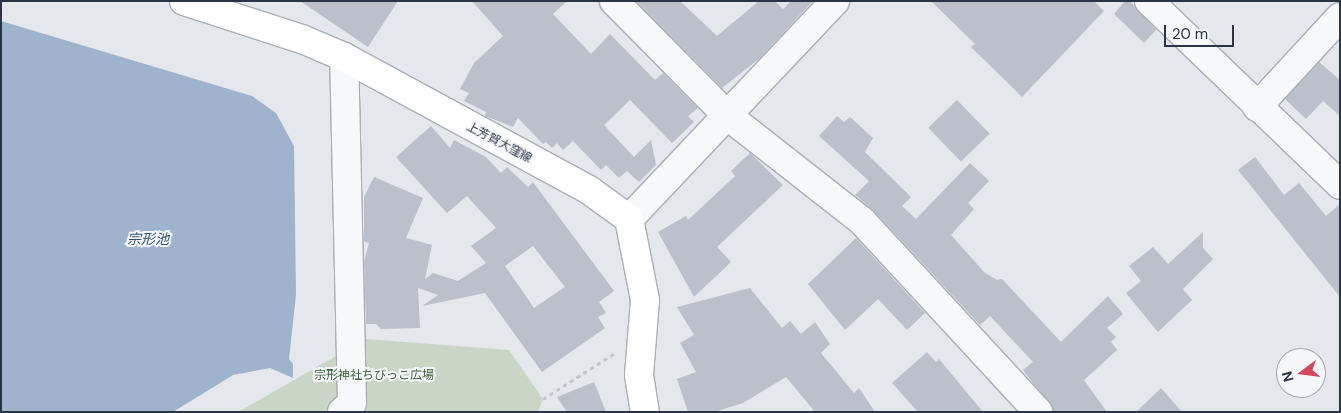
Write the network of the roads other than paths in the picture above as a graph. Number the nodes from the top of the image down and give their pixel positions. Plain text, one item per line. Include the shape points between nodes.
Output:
1 (184, 1) edge
2 (614, 1) edge
3 (835, 1) edge
4 (1149, 1) edge
5 (1340, 17) edge
6 (344, 57) junction
7 (1257, 107) junction
8 (728, 116) junction
9 (1340, 185) edge
10 (629, 220) junction
11 (342, 412) edge
12 (645, 412) edge
13 (1038, 412) edge

1 - 6 main road, 上芳賀大窪線 via 302,39
2 - 8 street
3 - 8 street
4 - 7 street
5 - 7 street
6 - 10 main road, 上芳賀大窪線 via 589,190
6 - 11 street via 352,403
7 - 9 street
8 - 10 street
8 - 13 street via 862,221
10 - 12 main road via 645,300 639,375

